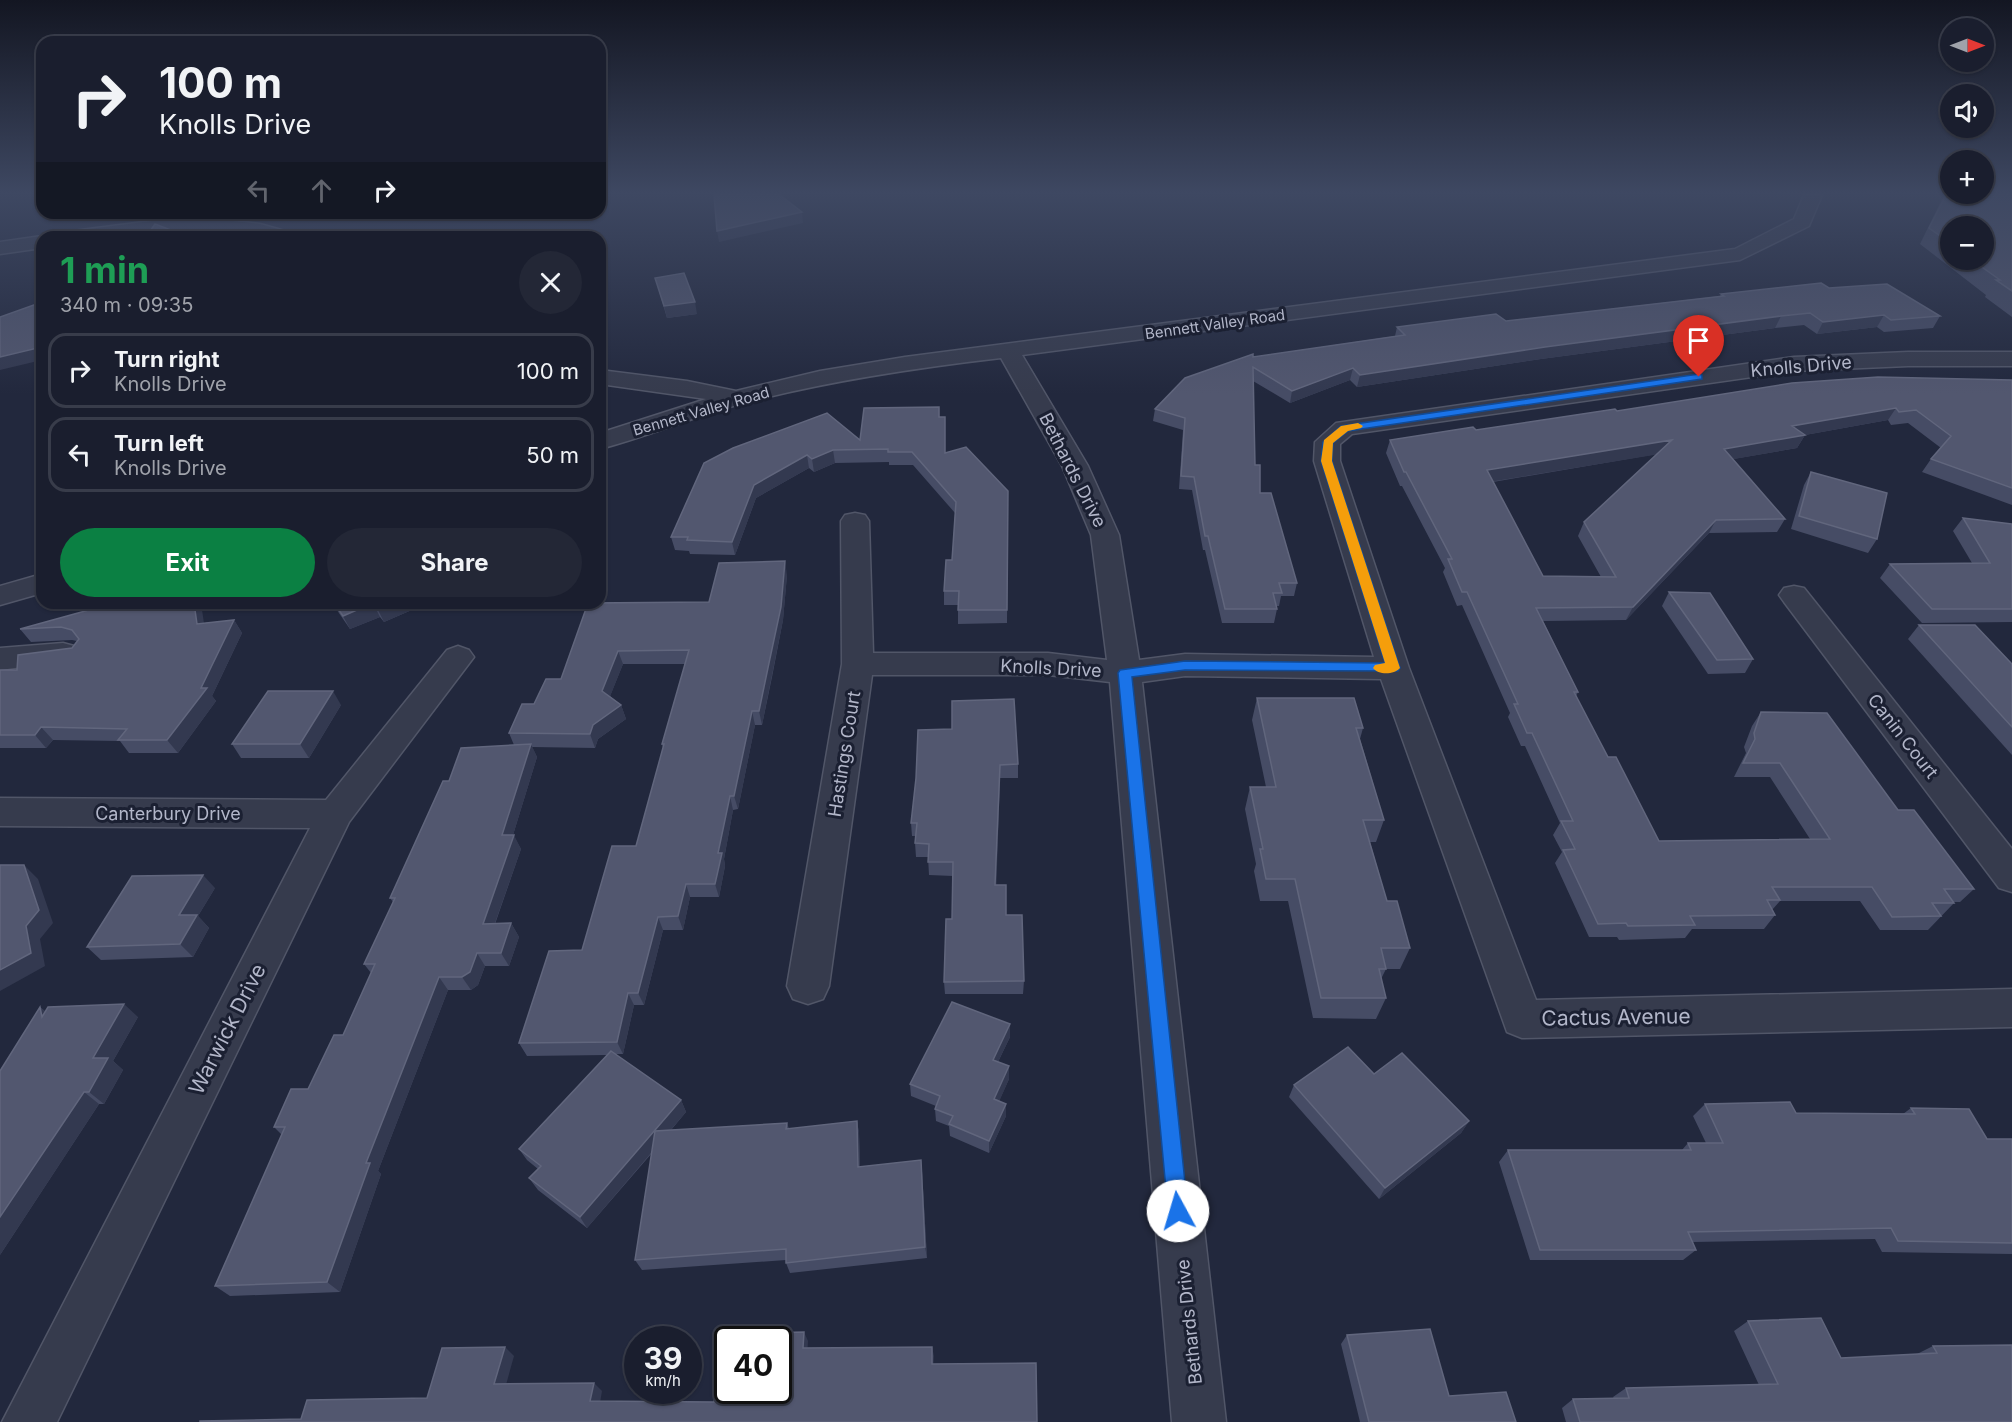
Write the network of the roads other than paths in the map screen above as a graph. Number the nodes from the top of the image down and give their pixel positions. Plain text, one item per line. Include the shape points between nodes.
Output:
1 (1684, 261) edge
2 (1008, 350) junction
3 (2012, 359) edge
4 (606, 378) edge
5 (735, 398) junction
6 (606, 439) edge
7 (855, 520) dead end
8 (36, 585) edge
9 (1794, 595) dead end
10 (0, 596) edge
11 (71, 652) edge
12 (458, 657) dead end
13 (0, 659) edge
14 (858, 664) junction
15 (1393, 668) junction
16 (1125, 673) junction
17 (0, 812) edge
18 (335, 814) junction
19 (2012, 877) edge
20 (808, 986) dead end
21 (2012, 1008) edge
22 (29, 1422) edge
23 (1199, 1422) edge

1 - 2 street, Bennett Valley Road
2 - 5 street, Bennett Valley Road via 877,368
2 - 16 street, Bethards Drive via 1075,466 1105,535
3 - 15 street, Knolls Drive via 1794,364 1345,428 1328,442 1327,461
4 - 5 street
5 - 6 street, Bennett Valley Road
7 - 14 street, Hastings Court
8 - 10 street
9 - 19 street, Canin Court
11 - 13 street
12 - 18 street, Warwick Drive
14 - 16 street, Knolls Drive via 1048,664
14 - 20 street, Hastings Court
15 - 16 street, Knolls Drive via 1185,665
15 - 21 street, Cactus Avenue via 1522,1019
16 - 23 street, Bethards Drive
17 - 18 street, Canterbury Drive
18 - 22 street, Warwick Drive

